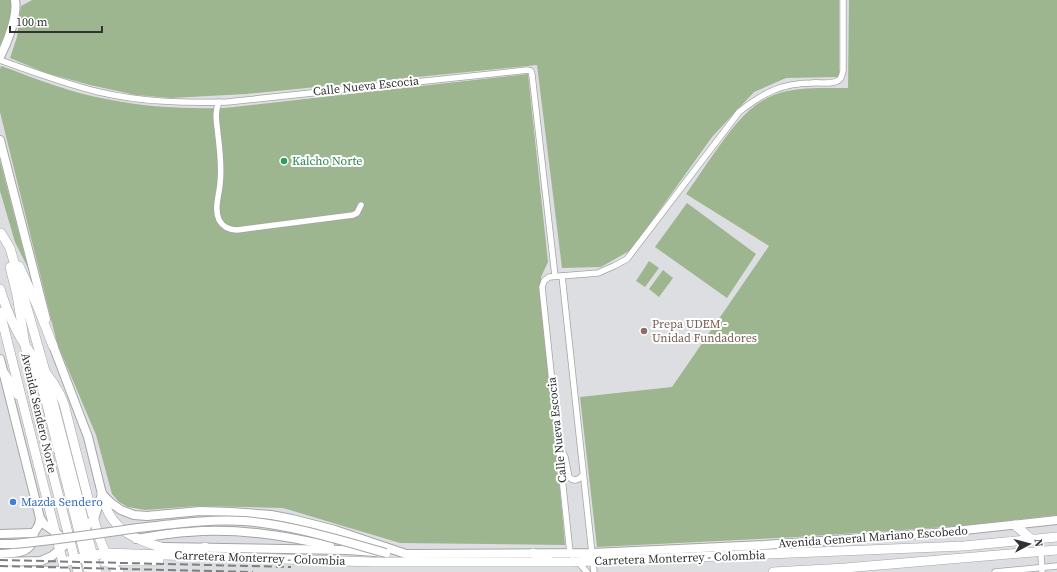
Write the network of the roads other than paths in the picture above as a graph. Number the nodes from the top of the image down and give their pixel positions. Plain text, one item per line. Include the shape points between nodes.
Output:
1 (843, 0) edge
2 (17, 1) edge
3 (0, 59) edge
4 (219, 102) junction
5 (0, 140) edge
6 (361, 205) dead end
7 (0, 231) edge
8 (10, 248) junction
9 (555, 276) junction
10 (562, 276) junction
11 (0, 289) edge
12 (0, 312) edge
13 (26, 345) junction
14 (53, 346) junction
15 (0, 359) edge
16 (3, 372) junction
17 (45, 372) junction
18 (22, 400) junction
19 (559, 445) junction
20 (583, 475) junction
21 (102, 494) junction
22 (40, 518) junction
23 (94, 519) junction
24 (1057, 520) edge
25 (1015, 525) junction
26 (82, 531) junction
27 (34, 533) junction
28 (56, 533) junction
29 (0, 534) edge
30 (1057, 537) edge
31 (136, 538) junction
32 (1040, 538) junction
33 (1031, 539) junction
34 (70, 541) junction
35 (0, 544) edge
36 (159, 547) junction
37 (205, 547) junction
38 (60, 550) junction
39 (347, 550) junction
40 (1057, 550) edge
41 (1041, 552) junction
42 (386, 553) junction
43 (532, 553) junction
44 (570, 553) junction
45 (0, 554) edge
46 (406, 554) junction
47 (185, 556) junction
48 (107, 557) junction
49 (232, 557) junction
50 (592, 557) junction
51 (75, 560) junction
52 (0, 562) edge
53 (550, 562) junction
54 (578, 562) junction
55 (91, 565) edge
56 (1057, 566) edge
57 (845, 568) junction
58 (64, 569) edge
59 (1042, 570) edge
60 (0, 571) edge
61 (35, 572) edge
62 (78, 572) edge
63 (119, 572) edge
64 (587, 572) edge
65 (594, 572) edge
66 (773, 572) edge
67 (864, 572) edge
68 (995, 572) edge

1 - 10 street via 843,71 838,81 797,83 772,90 752,101 739,112 627,259 598,273
2 - 3 street via 11,29
3 - 4 street, Calle Nueva Escocia via 100,92 141,99
4 - 6 street via 216,112 221,171 217,214 224,226 237,230 353,215
4 - 9 street, Calle Nueva Escocia via 529,70 532,75
5 - 14 street
7 - 8 main road
7 - 13 main road, Avenida Sendero Norte via 17,296
8 - 14 main road
8 - 17 main road
9 - 10 street
9 - 19 street, Calle Nueva Escocia via 544,281 542,287
10 - 20 street, Calle Nueva Escocia
11 - 13 main road via 13,323
12 - 18 main road, Avenida Sendero Norte
13 - 17 main road
13 - 26 main road via 45,397
13 - 34 main road, Avenida Sendero Norte via 34,400
14 - 21 street via 88,437
15 - 16 street
16 - 18 main road
16 - 22 street
17 - 23 main road via 56,385 64,404
17 - 26 main road
18 - 28 main road, Avenida Sendero Norte
19 - 20 street via 565,457 569,477 578,480
19 - 44 street, Calle Nueva Escocia
20 - 50 street, Calle Nueva Escocia
21 - 23 street
21 - 31 main road via 112,519 121,529
21 - 46 street, Avenida General Mariano Escobedo via 121,510 134,515 200,511 292,518
22 - 27 street
22 - 28 street
23 - 26 street
23 - 48 main road
24 - 25 street, Avenida General Mariano Escobedo
25 - 33 main road
25 - 50 street, Avenida General Mariano Escobedo via 936,533
26 - 34 street
26 - 55 main road
27 - 29 street
27 - 45 street via 33,542 26,550
28 - 34 street
28 - 38 main road, Avenida Sendero Norte
30 - 32 main road, Carretera Monterrey - Colombia
31 - 36 main road
31 - 39 street via 187,532 254,532 293,537
32 - 33 main road, Carretera Monterrey - Colombia
32 - 41 street
33 - 50 main road, Carretera Monterrey - Colombia via 964,546
34 - 38 street
34 - 51 main road, Avenida Sendero Norte
35 - 42 street, bridge via 37,542 170,524 243,521 293,528
36 - 37 street
36 - 47 main road
37 - 39 street
37 - 47 main road
38 - 52 street via 41,561
38 - 58 main road, Avenida Sendero Norte
39 - 42 street
40 - 41 main road, Carretera Monterrey - Colombia
41 - 57 main road, Carretera Monterrey - Colombia
41 - 59 street
42 - 46 street
43 - 44 street, Avenida General Mariano Escobedo
43 - 46 street, Avenida General Mariano Escobedo
43 - 53 main road
44 - 50 street, Avenida General Mariano Escobedo
44 - 54 street
47 - 48 main road, Carretera Monterrey - Colombia
47 - 49 main road, Carretera Monterrey - Colombia
48 - 49 main road via 215,562
48 - 55 main road
48 - 63 main road
49 - 53 main road, Carretera Monterrey - Colombia via 373,562
50 - 54 main road, Carretera Monterrey - Colombia
50 - 65 street, Calle Nueva Escocia
51 - 55 main road
51 - 58 main road
51 - 62 main road, Avenida Sendero Norte
53 - 54 main road, Carretera Monterrey - Colombia
54 - 64 street
55 - 62 main road
56 - 59 street
57 - 66 main road, Carretera Monterrey - Colombia
57 - 67 street
58 - 61 highway
58 - 62 main road
59 - 68 street
60 - 61 highway

